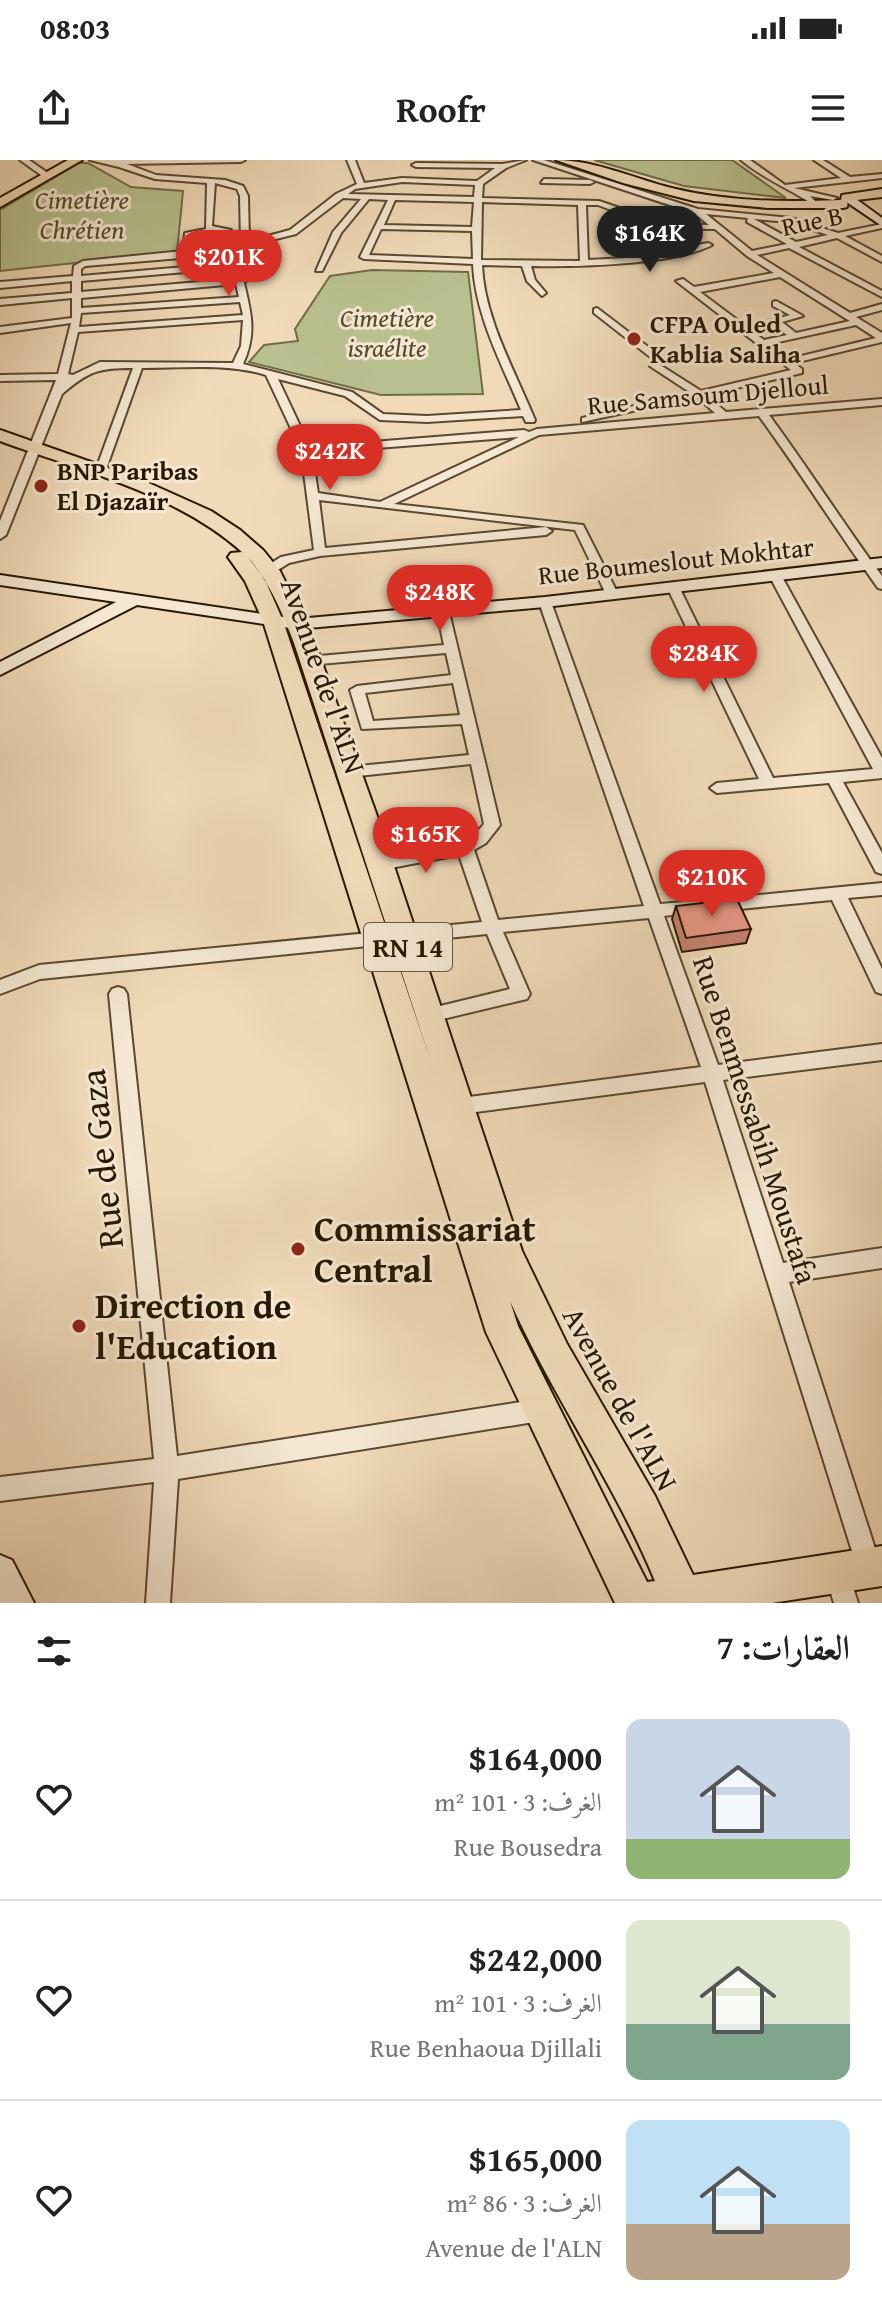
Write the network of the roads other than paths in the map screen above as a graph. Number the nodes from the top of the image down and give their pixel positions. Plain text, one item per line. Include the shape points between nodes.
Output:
1 (24, 160) edge
2 (60, 160) edge
3 (76, 160) edge
4 (94, 160) edge
5 (241, 160) edge
6 (351, 160) edge
7 (522, 160) edge
8 (537, 160) edge
9 (562, 160) edge
10 (579, 160) edge
11 (761, 160) edge
12 (818, 160) edge
13 (746, 161) edge
14 (119, 162) edge
15 (416, 163) edge
16 (503, 166) junction
17 (43, 174) junction
18 (882, 176) edge
19 (402, 180) junction
20 (849, 180) junction
21 (211, 181) junction
22 (544, 181) junction
23 (607, 182) junction
24 (479, 183) junction
25 (361, 185) junction
26 (784, 187) junction
27 (799, 192) junction
28 (0, 193) edge
29 (339, 196) junction
30 (882, 197) edge
31 (366, 198) junction
32 (392, 199) junction
33 (477, 200) junction
34 (526, 201) junction
35 (811, 201) junction
36 (844, 201) junction
37 (582, 202) junction
38 (0, 203) edge
39 (697, 211) junction
40 (742, 215) junction
41 (869, 216) junction
42 (882, 225) edge
43 (628, 226) junction
44 (377, 227) junction
45 (714, 227) junction
46 (476, 229) junction
47 (211, 230) junction
48 (839, 236) junction
49 (630, 243) junction
50 (245, 244) junction
51 (708, 245) junction
52 (793, 245) junction
53 (739, 246) junction
54 (234, 249) junction
55 (187, 253) junction
56 (750, 254) junction
57 (657, 257) junction
58 (630, 258) junction
59 (882, 259) edge
60 (477, 260) junction
61 (525, 262) junction
62 (584, 262) junction
63 (237, 265) junction
64 (667, 265) dead end
65 (319, 269) dead end
66 (781, 274) junction
67 (76, 279) junction
68 (242, 281) junction
69 (680, 281) dead end
70 (0, 285) edge
71 (694, 290) junction
72 (542, 293) dead end
73 (882, 294) edge
74 (76, 295) junction
75 (246, 299) junction
76 (0, 302) edge
77 (776, 304) dead end
78 (882, 307) edge
79 (597, 311) dead end
80 (248, 317) junction
81 (852, 319) junction
82 (75, 320) junction
83 (0, 330) edge
84 (814, 331) junction
85 (795, 336) junction
86 (882, 338) edge
87 (762, 343) junction
88 (840, 348) junction
89 (786, 362) junction
90 (139, 364) junction
91 (237, 366) junction
92 (271, 375) junction
93 (61, 377) junction
94 (0, 378) edge
95 (75, 378) junction
96 (759, 382) junction
97 (767, 392) dead end
98 (58, 393) junction
99 (699, 394) junction
100 (775, 402) dead end
101 (882, 402) edge
102 (783, 411) junction
103 (525, 413) junction
104 (762, 413) junction
105 (724, 416) junction
106 (448, 417) junction
107 (537, 432) junction
108 (0, 435) edge
109 (452, 439) junction
110 (0, 448) edge
111 (306, 450) junction
112 (32, 454) junction
113 (100, 472) junction
114 (313, 496) junction
115 (381, 506) junction
116 (579, 527) junction
117 (0, 535) edge
118 (320, 552) junction
119 (875, 564) edge
120 (269, 570) junction
121 (776, 577) junction
122 (0, 580) edge
123 (882, 585) edge
124 (673, 587) junction
125 (612, 594) junction
126 (132, 601) junction
127 (545, 602) junction
128 (443, 612) junction
129 (285, 623) junction
130 (452, 648) junction
131 (308, 661) junction
132 (0, 669) edge
133 (460, 678) junction
134 (469, 719) junction
135 (476, 759) junction
136 (349, 772) junction
137 (882, 772) edge
138 (833, 777) junction
139 (768, 783) junction
140 (717, 788) dead end
141 (465, 848) junction
142 (380, 864) junction
143 (882, 868) edge
144 (882, 889) edge
145 (837, 893) junction
146 (655, 911) junction
147 (492, 927) junction
148 (390, 937) junction
149 (0, 987) edge
150 (882, 987) edge
151 (118, 994) dead end
152 (430, 1015) junction
153 (882, 1052) edge
154 (712, 1074) junction
155 (459, 1107) junction
156 (431, 1110) junction
157 (882, 1258) edge
158 (777, 1274) junction
159 (540, 1410) junction
160 (167, 1469) junction
161 (0, 1489) edge
162 (0, 1572) edge
163 (858, 1578) edge
164 (681, 1600) edge
165 (17, 1603) edge
166 (158, 1603) edge
167 (639, 1603) edge

1 - 17 street
2 - 17 main road
3 - 17 main road
4 - 14 street
5 - 14 street
6 - 25 street
7 - 16 street
8 - 22 street
8 - 23 street
9 - 36 main road via 702,198 771,205
10 - 35 main road via 706,195
11 - 13 street
12 - 20 street
13 - 26 street
14 - 21 street via 155,177
15 - 16 street
15 - 19 street
16 - 24 street
17 - 28 main road
17 - 38 main road
18 - 20 street
19 - 24 street
19 - 25 street
20 - 26 street
21 - 47 street
21 - 50 street via 240,188
22 - 23 street
22 - 34 street via 529,185
23 - 39 street
24 - 33 street
25 - 29 street
26 - 27 street
27 - 35 street
27 - 36 street
29 - 31 street
29 - 50 street via 293,232
30 - 36 main road
30 - 41 main road
31 - 32 street
31 - 65 street via 337,232
32 - 33 street
32 - 44 street
33 - 34 street
33 - 46 street
34 - 37 street
35 - 36 main road
36 - 41 street
37 - 43 street via 628,214
37 - 62 street
39 - 40 street
39 - 45 street
40 - 48 street via 791,220
40 - 52 street
41 - 42 street
42 - 48 street, Rue B
43 - 45 street
43 - 49 street
44 - 46 street
44 - 60 street via 364,257
45 - 53 street
46 - 60 street
47 - 54 street via 228,232
47 - 55 street via 188,235
48 - 52 street, Rue B
48 - 59 street
49 - 51 street
49 - 58 street
50 - 54 street
51 - 53 street
51 - 57 street
52 - 56 street, Rue B
52 - 73 street
53 - 56 street
54 - 55 street
54 - 63 street
55 - 67 street via 83,264
56 - 66 street
57 - 58 street
57 - 64 street
58 - 62 street
60 - 61 street
60 - 103 street via 491,326
61 - 62 street
61 - 72 street
63 - 67 street
63 - 68 street
66 - 71 street
66 - 81 street
67 - 70 street
67 - 74 street
68 - 74 street
68 - 75 street
69 - 71 street
71 - 87 street
74 - 76 street
74 - 82 street
75 - 80 street
75 - 82 street
77 - 85 street via 798,316 774,321
78 - 81 street
79 - 99 street via 661,361 653,364
80 - 82 street
80 - 91 street via 246,346
81 - 84 street
81 - 86 street
82 - 83 street
82 - 93 street
84 - 85 street
84 - 88 street
85 - 87 street
86 - 88 street
87 - 89 street
88 - 89 street
89 - 96 street via 799,371
90 - 91 street
90 - 95 street via 100,365
90 - 113 street
91 - 92 street
92 - 106 street via 348,394 380,417
92 - 111 street
93 - 94 street
93 - 95 street
93 - 98 street
95 - 98 street
96 - 97 street
96 - 99 street
98 - 112 street
99 - 105 street
99 - 107 street
100 - 102 street
101 - 102 street, Rue Samsoum Djelloul
102 - 104 street, Rue Samsoum Djelloul
103 - 106 street
103 - 107 street
104 - 105 street, Rue Samsoum Djelloul
104 - 119 street
105 - 107 street, Rue Samsoum Djelloul
106 - 109 street
107 - 109 street
107 - 115 street
108 - 112 main road, Avenue de l'ALN / RN 14
109 - 111 street
110 - 112 main road, Avenue de l'ALN / RN 14
111 - 114 street
112 - 113 main road, Avenue de l'ALN / RN 14
112 - 117 street
112 - 129 main road, Avenue de l'ALN / RN 14 via 211,535 244,563
113 - 120 main road, Avenue de l'ALN / RN 14 via 226,527
114 - 115 street
114 - 118 street
115 - 116 street
116 - 118 street
116 - 125 street
118 - 120 street via 285,560
119 - 121 street, Rue Boumeslout Mokhtar
119 - 123 street
120 - 129 main road, Avenue de l'ALN / RN 14
121 - 124 street, Rue Boumeslout Mokhtar
121 - 137 street
122 - 126 street, Rue Boumeslout Mokhtar
124 - 125 street, Rue Boumeslout Mokhtar
124 - 139 street
125 - 127 street, Rue Boumeslout Mokhtar
126 - 129 street, Rue Boumeslout Mokhtar
126 - 132 street
127 - 128 street, Rue Boumeslout Mokhtar
127 - 146 street, Rue Benmessabih Moustafa
128 - 129 street, Rue Boumeslout Mokhtar
128 - 130 street
129 - 131 main road, Avenue de l'ALN / RN 14
129 - 148 main road, Avenue de l'ALN / RN 14
130 - 131 street
130 - 133 street
131 - 136 main road, Avenue de l'ALN / RN 14
133 - 134 street
133 - 134 street via 357,690 367,726
134 - 135 street
135 - 136 street
135 - 141 street via 492,825
136 - 142 main road, Avenue de l'ALN / RN 14
137 - 138 street
138 - 139 street
138 - 143 street
139 - 140 street
141 - 142 street
141 - 147 street
142 - 148 main road, Avenue de l'ALN / RN 14
144 - 145 street
145 - 146 street
145 - 150 street
146 - 147 street
146 - 154 street, Rue Benmessabih Moustafa
147 - 148 street
147 - 152 street via 521,994
148 - 149 street via 39,972
148 - 152 main road, Avenue de l'ALN / RN 14
148 - 156 main road, Avenue de l'ALN / RN 14
151 - 160 street, Rue de Gaza
152 - 155 main road, Avenue de l'ALN / RN 14
153 - 154 street
154 - 155 street
154 - 158 street, Rue Benmessabih Moustafa
155 - 156 street
155 - 164 main road, Avenue de l'ALN / RN 14 via 482,1187 527,1299 668,1559
156 - 159 main road, Avenue de l'ALN / RN 14 via 503,1332
157 - 158 street
158 - 163 street, Rue Benmessabih Moustafa
159 - 160 street
159 - 167 main road, Avenue de l'ALN / RN 14
160 - 161 street
160 - 166 street, Rue de Gaza
162 - 165 street
163 - 164 main road, RN 14
164 - 167 main road, RN 14

